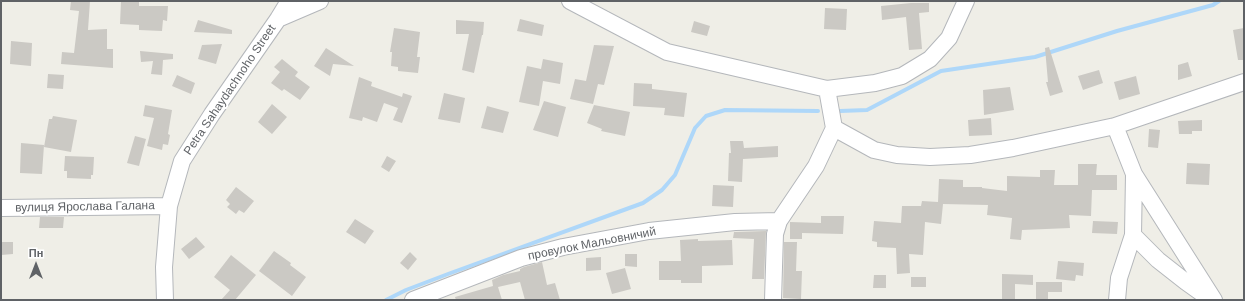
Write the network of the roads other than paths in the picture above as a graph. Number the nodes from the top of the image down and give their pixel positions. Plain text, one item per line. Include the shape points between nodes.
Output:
1 (289, 1) edge
2 (320, 1) edge
3 (570, 1) edge
4 (966, 1) edge
5 (278, 19) junction
6 (1244, 82) edge
7 (827, 89) junction
8 (1116, 126) junction
9 (834, 128) junction
10 (1134, 174) junction
11 (169, 206) junction
12 (1, 208) edge
13 (779, 220) junction
14 (1133, 234) junction
15 (165, 300) edge
16 (413, 300) edge
17 (774, 300) edge
18 (1117, 300) edge
19 (1213, 300) edge

1 - 5 street, Petra Sahaydachnoho Street
2 - 5 street
3 - 7 street via 667,52
4 - 7 street via 949,38 930,59 902,76 875,83
5 - 11 street, Petra Sahaydachnoho Street via 182,161
6 - 8 street
7 - 9 street
8 - 9 street via 1013,148 970,155 930,157 897,155 874,150
8 - 10 street
9 - 13 street via 816,166
10 - 14 street
10 - 19 street
11 - 12 street, вулиця Ярослава Галана
11 - 15 street, Petra Sahaydachnoho Street via 164,267
13 - 16 street, провулок Мальовничий via 656,231 563,247 521,258
13 - 17 street via 775,234
14 - 18 street via 1119,278
14 - 19 street via 1164,264

